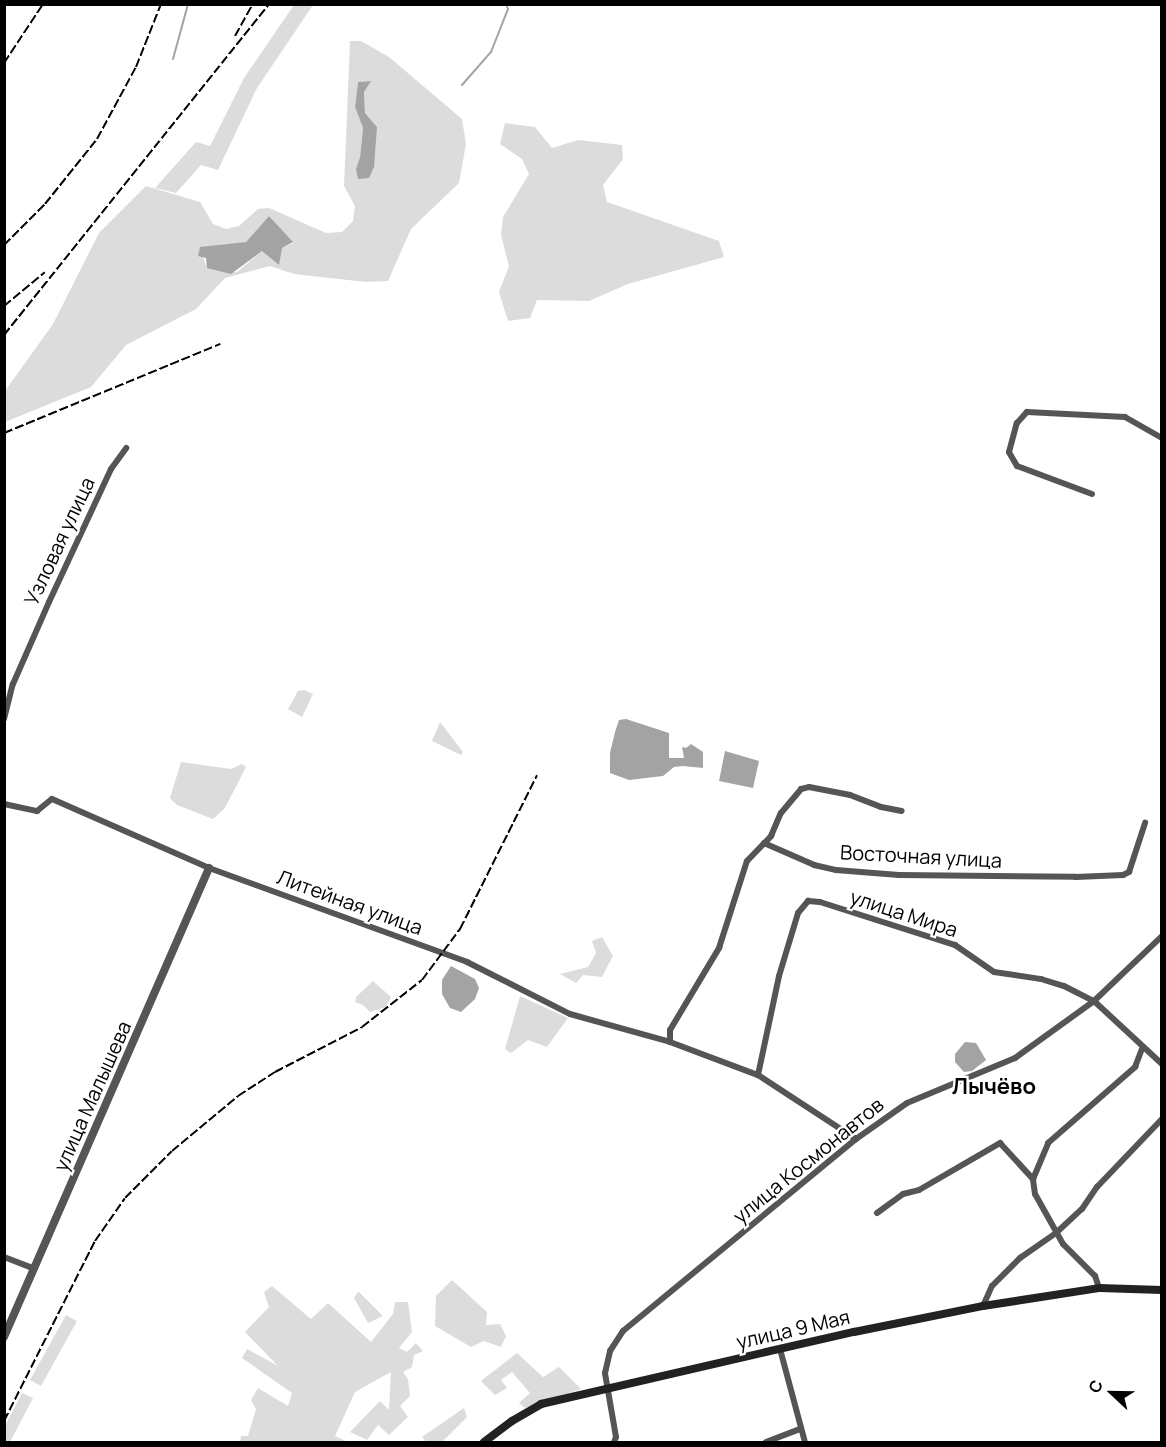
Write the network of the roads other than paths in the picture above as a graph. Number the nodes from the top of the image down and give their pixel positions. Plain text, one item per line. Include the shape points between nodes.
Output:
1 (1161, 438) edge
2 (126, 448) dead end
3 (1092, 494) dead end
4 (4, 719) edge
5 (4, 804) edge
6 (902, 810) dead end
7 (1145, 823) dead end
8 (764, 843) junction
9 (208, 868) junction
10 (1161, 936) edge
11 (1094, 1001) junction
12 (670, 1041) junction
13 (1143, 1046) junction
14 (1161, 1064) edge
15 (758, 1075) junction
16 (1161, 1119) edge
17 (856, 1139) junction
18 (1033, 1179) junction
19 (877, 1213) dead end
20 (1056, 1233) junction
21 (4, 1257) edge
22 (34, 1269) junction
23 (1099, 1288) junction
24 (1161, 1290) edge
25 (983, 1306) junction
26 (4, 1337) edge
27 (780, 1349) junction
28 (608, 1388) junction
29 (800, 1429) junction
30 (616, 1441) edge
31 (484, 1443) edge
32 (766, 1443) edge
33 (805, 1443) edge

1 - 3 street via 1125,417 1027,412 1017,423 1009,452 1017,466
2 - 4 street, Узловая улица via 111,469 49,602 13,684
5 - 9 street, Литейная улица via 37,811 52,799
6 - 8 street via 850,795 803,788 781,813
7 - 8 street, Восточная улица via 1129,872 1124,875 898,875 837,870 814,865
8 - 12 street via 747,861 719,948 670,1030
9 - 12 street, Литейная улица via 467,962 570,1014
9 - 22 street, улица Малышева
10 - 11 street, улица Космонавтов
11 - 13 street, улица Мира
11 - 15 street, улица Мира via 1041,979 994,972 955,945 808,901 798,913 779,976
11 - 17 street, улица Космонавтов via 1015,1058 907,1103
12 - 15 street, Литейная улица
13 - 14 street, улица Мира
13 - 18 street via 1135,1067 1048,1143
15 - 17 street, Литейная улица
16 - 20 street
17 - 28 street, улица Космонавтов via 623,1331 610,1351 605,1373
18 - 19 street via 1000,1143 919,1190 903,1194
18 - 20 street via 1035,1194
20 - 23 street via 1095,1276
20 - 25 street via 1020,1258 992,1287
21 - 22 street
22 - 26 street, улица Малышева
23 - 24 main road, улица 9 Мая
23 - 25 main road, улица 9 Мая
25 - 27 main road, улица 9 Мая
27 - 28 main road, улица 9 Мая
27 - 29 street
28 - 30 street, улица Космонавтов
28 - 31 main road, улица 9 Мая via 542,1404
29 - 32 street
29 - 33 street

